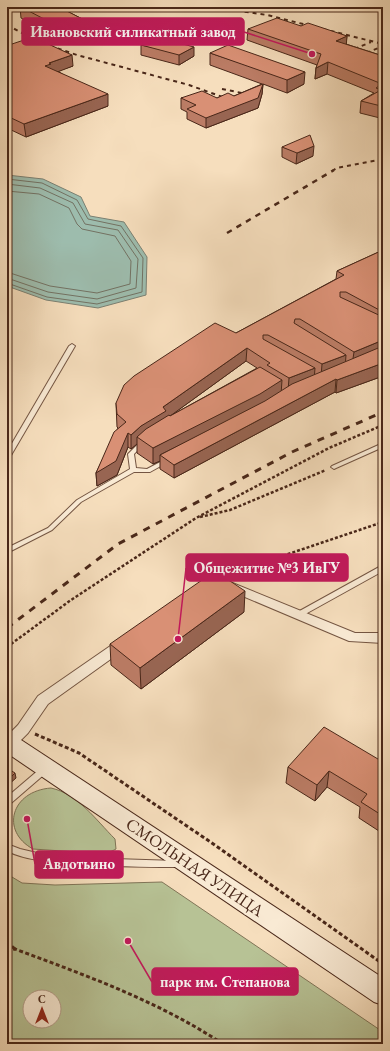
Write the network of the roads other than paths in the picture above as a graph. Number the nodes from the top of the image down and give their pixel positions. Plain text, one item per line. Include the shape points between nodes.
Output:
1 (72, 346) dead end
2 (150, 437) edge
3 (383, 445) edge
4 (7, 457) edge
5 (175, 457) edge
6 (334, 467) road end
7 (133, 470) junction
8 (7, 551) edge
9 (383, 568) edge
10 (213, 579) edge
11 (298, 615) junction
12 (137, 633) edge
13 (383, 638) edge
14 (13, 738) edge
15 (46, 768) junction
16 (7, 802) edge
17 (7, 847) edge
18 (190, 865) junction
19 (383, 993) edge

1 - 4 lane
2 - 7 lane via 131,454
3 - 6 lane
5 - 7 lane via 148,471
7 - 8 lane via 79,501 50,529
9 - 11 lane
10 - 11 street
11 - 13 street via 354,638
12 - 14 street via 43,700
14 - 15 main road, СМОЛЬНАЯ УЛИЦА
15 - 16 lane
15 - 18 main road, СМОЛЬНАЯ УЛИЦА
17 - 18 lane via 21,855 50,859
18 - 19 main road, СМОЛЬНАЯ УЛИЦА

